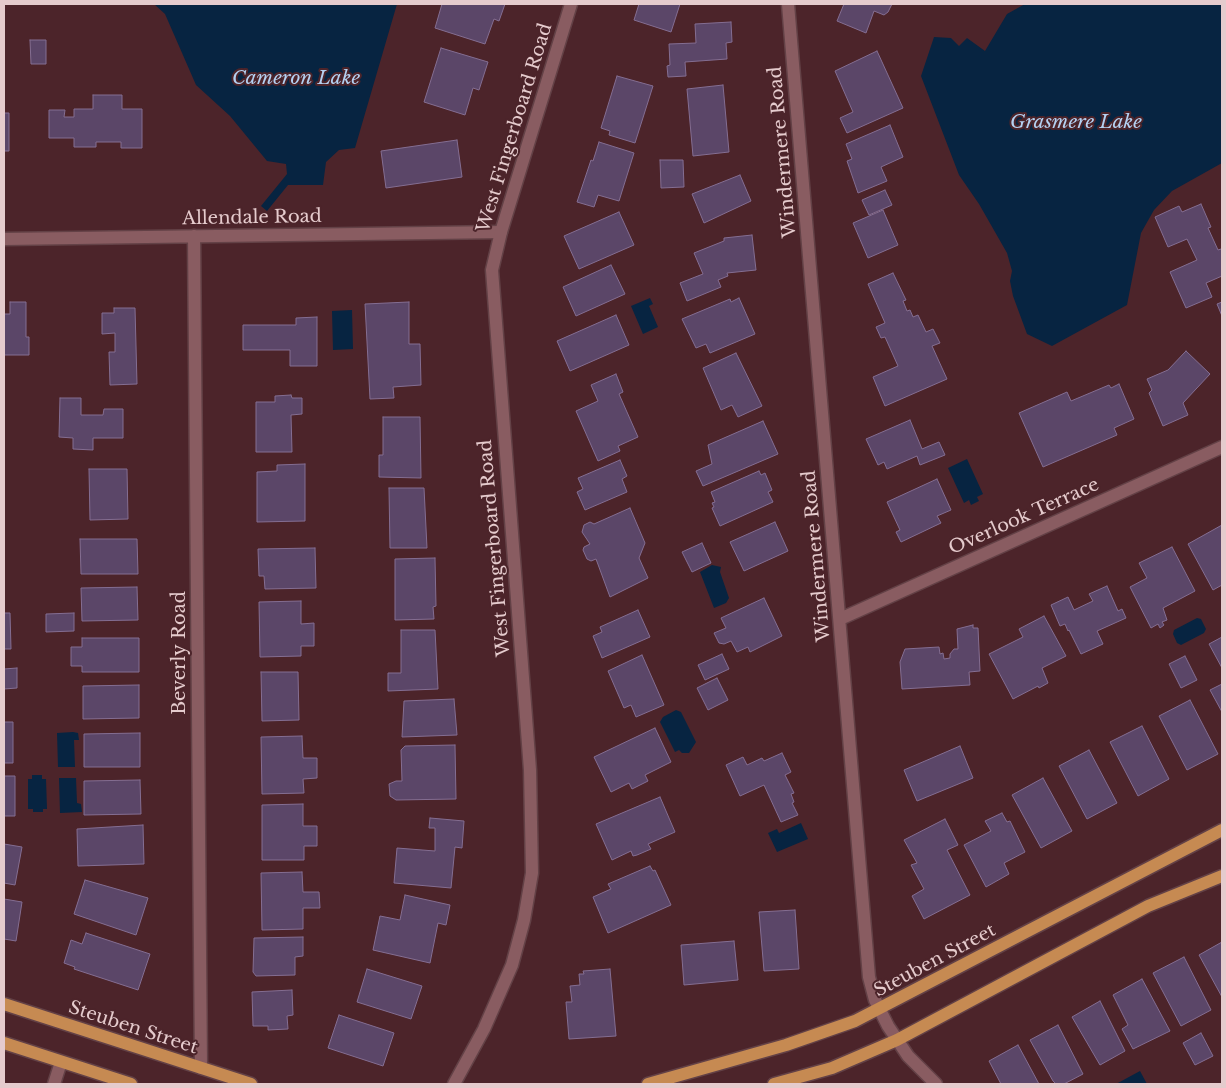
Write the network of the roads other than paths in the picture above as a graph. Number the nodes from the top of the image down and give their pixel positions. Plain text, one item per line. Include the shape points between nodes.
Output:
1 (571, 4) edge
2 (788, 4) edge
3 (501, 232) junction
4 (194, 236) junction
5 (4, 239) edge
6 (1222, 447) edge
7 (840, 619) junction
8 (1222, 830) edge
9 (1222, 876) edge
10 (4, 1004) edge
11 (879, 1010) junction
12 (897, 1040) junction
13 (4, 1043) edge
14 (61, 1062) junction
15 (202, 1068) junction
16 (54, 1084) edge
17 (131, 1084) edge
18 (251, 1084) edge
19 (454, 1084) edge
20 (648, 1084) edge
21 (774, 1084) edge
22 (936, 1084) edge

1 - 3 street, West Fingerboard Road
2 - 7 street, Windermere Road
3 - 4 street, Allendale Road
3 - 19 street, West Fingerboard Road via 492,282 530,770 532,873 512,965 484,1029
4 - 5 street, Allendale Road
4 - 15 street, Beverly Road
6 - 7 street, Overlook Terrace
7 - 11 street, Windermere Road via 869,977
8 - 11 main road, Steuben Street
9 - 12 main road via 1148,906
10 - 15 main road, Steuben Street
11 - 12 street, Windermere Road
11 - 20 main road, Steuben Street via 831,1030
12 - 21 main road via 832,1068
12 - 22 street, Windermere Road
13 - 14 main road
14 - 16 street
14 - 17 main road
15 - 18 main road, Steuben Street

